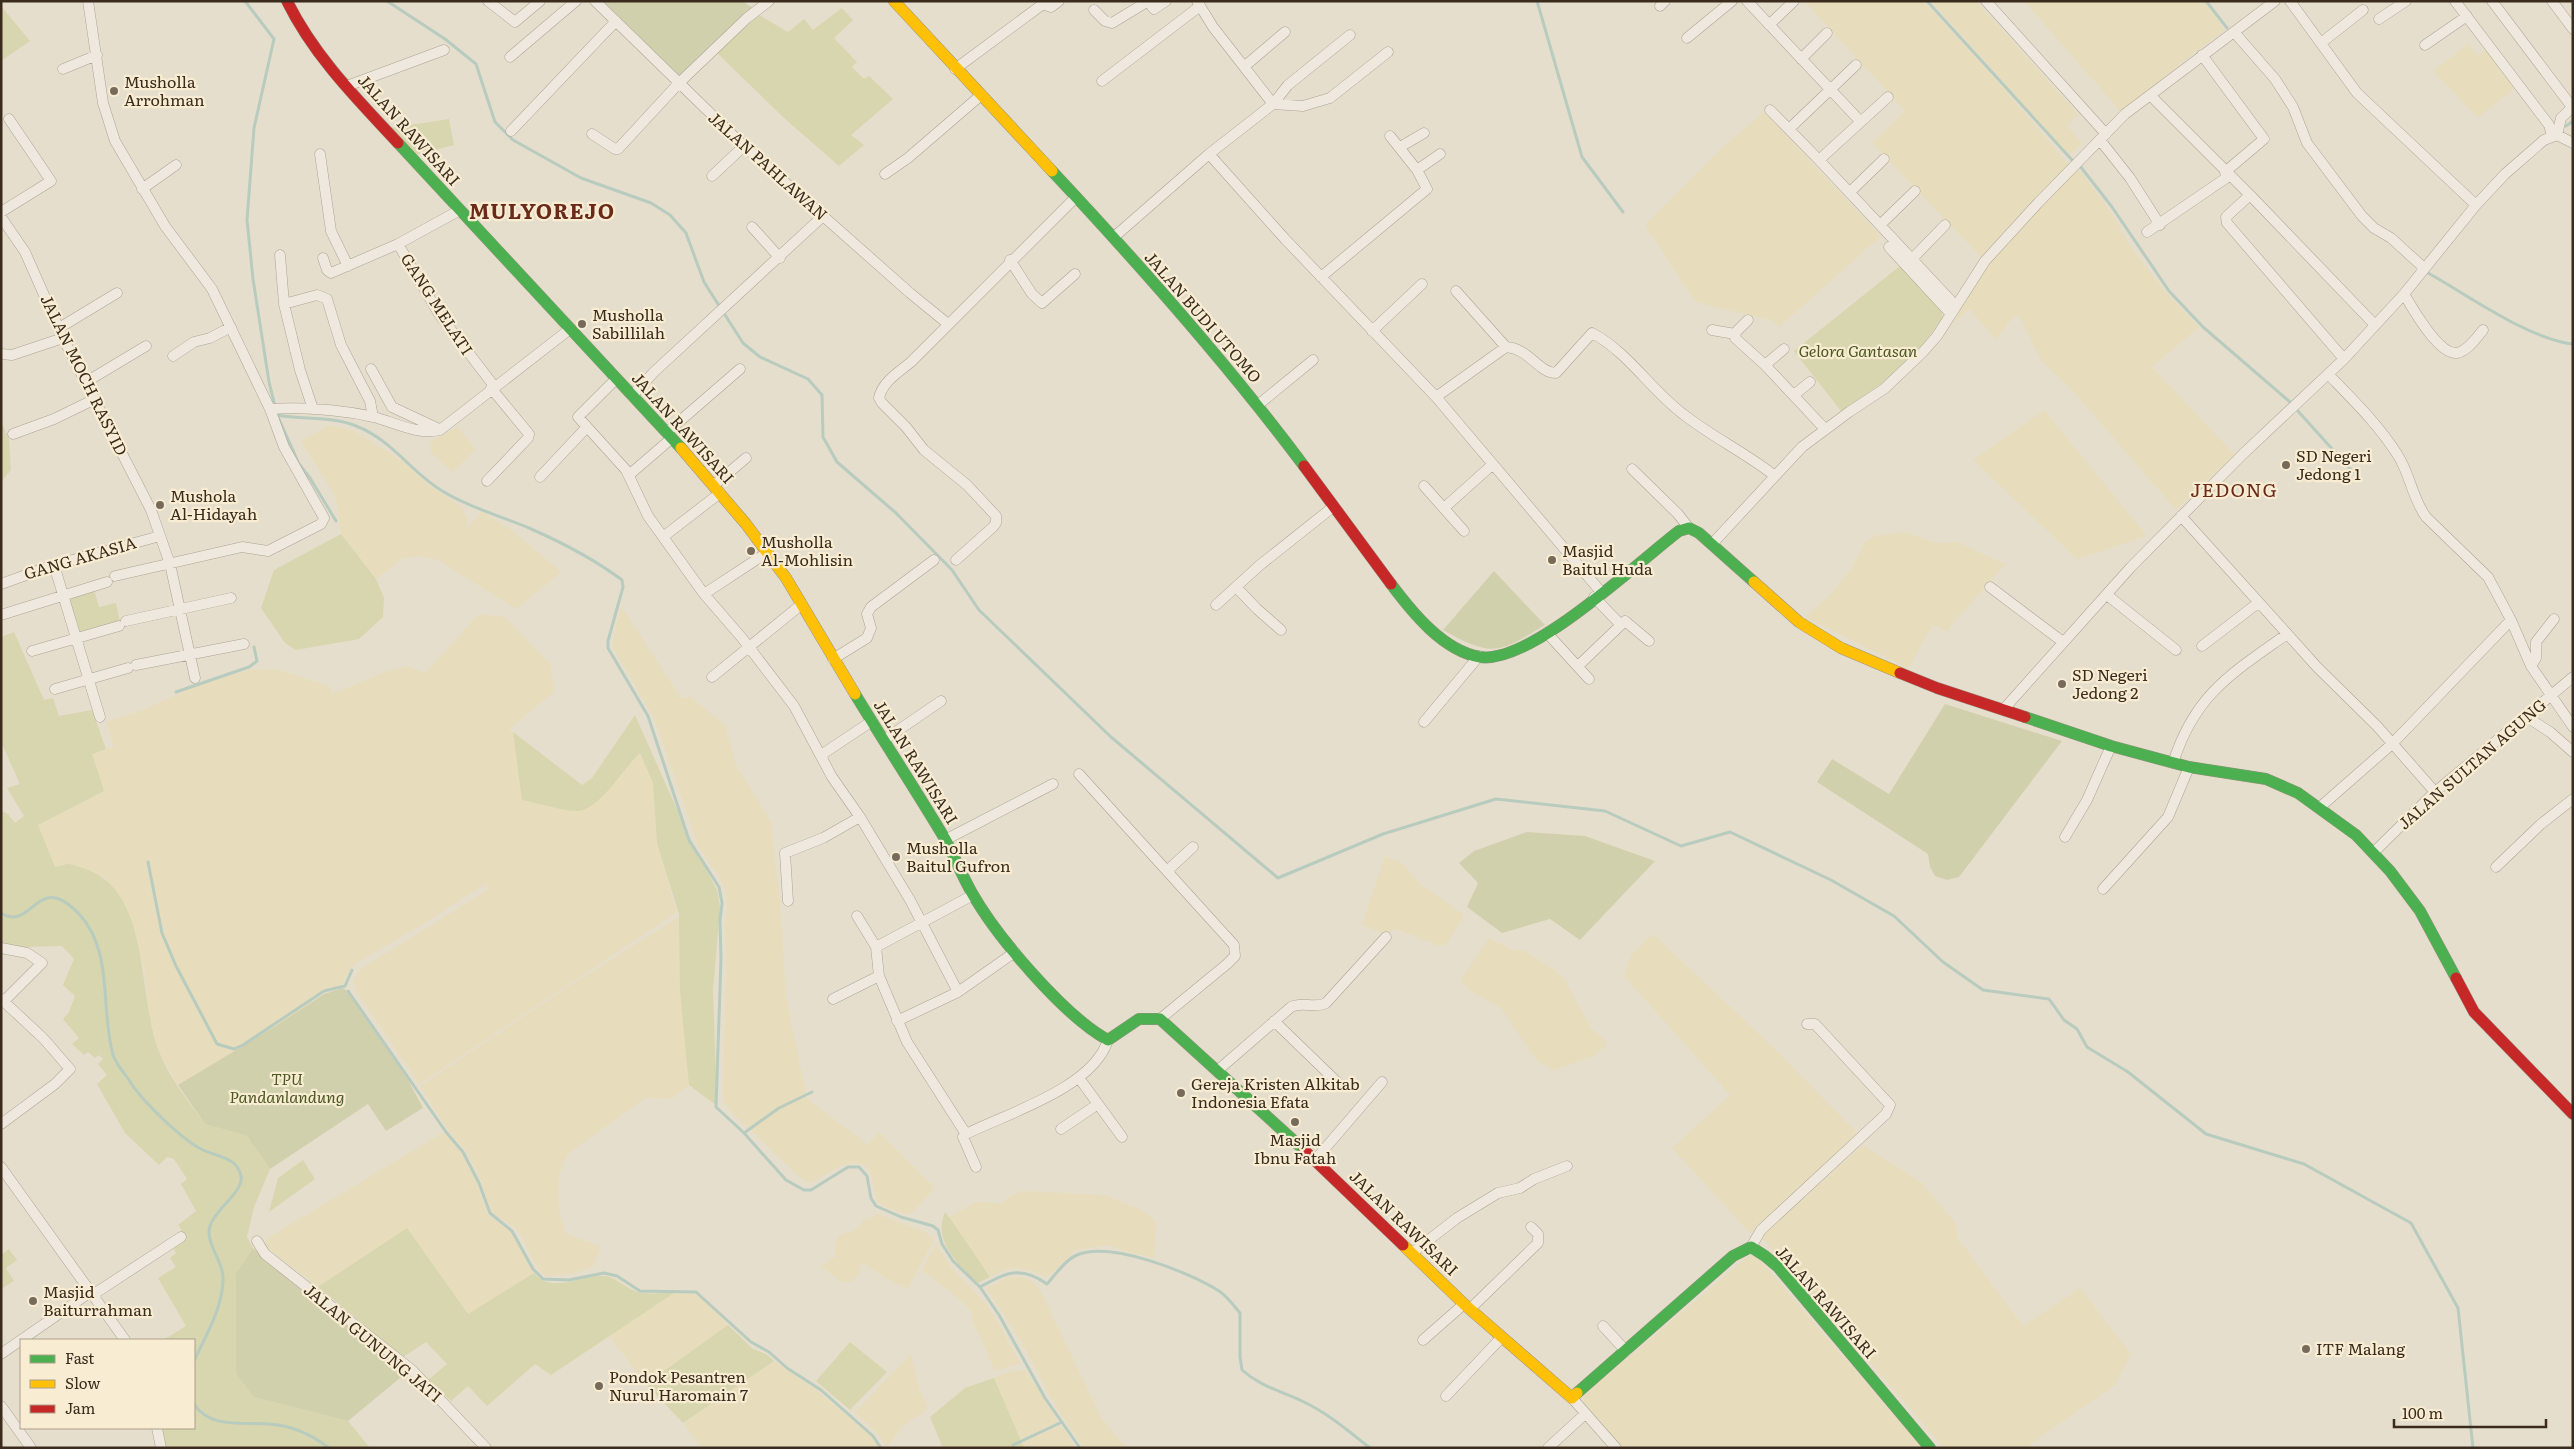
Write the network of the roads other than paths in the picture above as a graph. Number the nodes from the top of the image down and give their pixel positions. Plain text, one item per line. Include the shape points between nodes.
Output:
1 (88, 1) edge
2 (287, 1) edge
3 (488, 1) edge
4 (540, 1) edge
5 (576, 1) edge
6 (595, 1) edge
7 (769, 1) edge
8 (894, 1) edge
9 (1060, 1) edge
10 (1166, 1) edge
11 (1732, 1) edge
12 (1747, 1) edge
13 (1794, 1) edge
14 (1986, 1) edge
15 (2275, 1) edge
16 (2406, 1) edge
17 (2455, 1) edge
18 (2492, 1) edge
19 (2552, 1) edge
20 (2294, 3) edge
21 (1198, 4) edge
22 (1094, 10) dead end
23 (2363, 10) dead end
24 (2467, 16) junction
25 (2379, 19) dead end
26 (616, 21) junction
27 (1770, 25) junction
28 (2573, 29) edge
29 (1285, 32) dead end
30 (2234, 32) junction
31 (1827, 33) dead end
32 (1350, 35) dead end
33 (1687, 38) dead end
34 (2321, 43) junction
35 (2425, 44) dead end
36 (444, 50) dead end
37 (1388, 52) dead end
38 (97, 55) junction
39 (2202, 55) junction
40 (510, 57) dead end
41 (1801, 59) junction
42 (1856, 65) dead end
43 (1245, 66) junction
44 (63, 69) dead end
45 (955, 69) junction
46 (1102, 81) dead end
47 (679, 83) junction
48 (347, 86) junction
49 (1830, 89) junction
50 (2150, 95) junction
51 (980, 96) junction
52 (1888, 97) dead end
53 (1273, 104) junction
54 (2573, 107) edge
55 (1770, 110) dead end
56 (9, 119) dead end
57 (1860, 121) junction
58 (1789, 129) junction
59 (511, 130) dead end
60 (1424, 133) dead end
61 (592, 134) dead end
62 (1390, 136) dead end
63 (2554, 136) junction
64 (2103, 137) junction
65 (2573, 142) edge
66 (744, 146) junction
67 (1400, 147) junction
68 (320, 154) dead end
69 (1209, 154) junction
70 (1440, 154) dead end
71 (1884, 159) dead end
72 (1819, 160) junction
73 (176, 165) dead end
74 (1416, 170) junction
75 (885, 174) dead end
76 (2227, 174) junction
77 (712, 176) dead end
78 (142, 190) junction
79 (1915, 191) dead end
80 (1850, 192) junction
81 (2250, 194) junction
82 (1076, 196) junction
83 (2476, 205) junction
84 (460, 210) junction
85 (1, 212) edge
86 (823, 216) junction
87 (1, 217) edge
88 (1880, 224) junction
89 (1945, 225) dead end
90 (2160, 225) junction
91 (752, 227) dead end
92 (2147, 232) dead end
93 (1114, 237) junction
94 (398, 244) junction
95 (1889, 247) dead end
96 (280, 255) dead end
97 (323, 258) dead end
98 (780, 258) junction
99 (1912, 259) junction
100 (1010, 260) junction
101 (348, 266) junction
102 (2424, 268) junction
103 (1075, 274) dead end
104 (1321, 277) junction
105 (1422, 284) dead end
106 (1456, 291) dead end
107 (117, 293) dead end
108 (2404, 294) junction
109 (284, 304) junction
110 (1953, 310) junction
111 (1748, 320) dead end
112 (948, 324) junction
113 (2375, 325) junction
114 (230, 327) junction
115 (59, 328) junction
116 (570, 329) junction
117 (1712, 330) dead end
118 (2483, 330) dead end
119 (1372, 331) junction
120 (1736, 334) junction
121 (63, 338) junction
122 (146, 346) dead end
123 (1506, 347) junction
124 (1784, 349) dead end
125 (1, 354) edge
126 (173, 356) dead end
127 (2344, 358) junction
128 (1313, 360) dead end
129 (1765, 365) junction
130 (371, 369) dead end
131 (740, 369) dead end
132 (2328, 374) junction
133 (616, 379) junction
134 (86, 382) junction
135 (1810, 382) dead end
136 (493, 387) junction
137 (1794, 395) junction
138 (632, 396) junction
139 (1436, 397) junction
140 (95, 399) junction
141 (1258, 406) junction
142 (275, 408) junction
143 (313, 409) junction
144 (373, 417) junction
145 (587, 427) junction
146 (1825, 429) junction
147 (440, 430) junction
148 (13, 434) dead end
149 (669, 436) junction
150 (746, 458) dead end
151 (1492, 465) junction
152 (1632, 469) dead end
153 (629, 475) junction
154 (1775, 476) junction
155 (540, 477) dead end
156 (487, 481) dead end
157 (1424, 486) dead end
158 (717, 489) junction
159 (1333, 507) junction
160 (1444, 508) junction
161 (2181, 516) junction
162 (1688, 528) junction
163 (1464, 530) dead end
164 (160, 536) junction
165 (663, 537) junction
166 (1713, 543) junction
167 (768, 552) junction
168 (934, 560) dead end
169 (956, 560) dead end
170 (170, 564) junction
171 (54, 565) junction
172 (1, 584) edge
173 (1236, 587) junction
174 (1990, 587) dead end
175 (704, 594) junction
176 (1598, 594) junction
177 (2108, 595) junction
178 (63, 596) junction
179 (231, 598) dead end
180 (2258, 603) junction
181 (802, 604) junction
182 (1216, 606) dead end
183 (179, 608) junction
184 (1, 615) edge
185 (2554, 619) dead end
186 (2511, 620) junction
187 (1621, 624) junction
188 (1281, 630) dead end
189 (1547, 633) junction
190 (2287, 634) junction
191 (75, 639) junction
192 (1649, 641) dead end
193 (2063, 642) junction
194 (244, 644) dead end
195 (748, 646) junction
196 (2202, 646) dead end
197 (2176, 650) dead end
198 (32, 651) dead end
199 (188, 654) junction
200 (1479, 656) junction
201 (833, 659) junction
202 (1578, 666) junction
203 (2532, 666) junction
204 (2573, 676) edge
205 (712, 677) dead end
206 (195, 678) dead end
207 (1590, 679) dead end
208 (88, 680) junction
209 (55, 690) dead end
210 (2551, 696) junction
211 (941, 701) dead end
212 (2003, 710) junction
213 (2527, 717) junction
214 (100, 718) dead end
215 (872, 721) junction
216 (1424, 722) dead end
217 (2573, 727) edge
218 (884, 740) junction
219 (2392, 744) junction
220 (2111, 746) junction
221 (2573, 752) edge
222 (821, 755) junction
223 (2173, 763) junction
224 (2190, 767) junction
225 (1079, 774) dead end
226 (1053, 784) dead end
227 (2435, 792) junction
228 (2573, 799) edge
229 (2319, 808) junction
230 (860, 817) junction
231 (2065, 837) dead end
232 (945, 840) junction
233 (1193, 847) dead end
234 (2374, 852) junction
235 (2496, 867) dead end
236 (1168, 870) junction
237 (2104, 889) dead end
238 (973, 894) junction
239 (788, 901) dead end
240 (857, 916) dead end
241 (923, 924) junction
242 (1386, 937) dead end
243 (1, 948) edge
244 (876, 948) junction
245 (1015, 952) junction
246 (879, 976) junction
247 (958, 992) junction
248 (833, 999) dead end
249 (3, 1000) edge
250 (1160, 1019) junction
251 (897, 1021) junction
252 (1274, 1021) junction
253 (1807, 1024) dead end
254 (1108, 1040) junction
255 (1217, 1071) junction
256 (1079, 1078) junction
257 (1336, 1081) dead end
258 (1382, 1082) dead end
259 (1098, 1104) junction
260 (2573, 1114) edge
261 (1, 1124) edge
262 (1061, 1129) dead end
263 (966, 1134) junction
264 (1122, 1137) dead end
265 (1315, 1160) junction
266 (1567, 1166) dead end
267 (1, 1167) edge
268 (976, 1167) dead end
269 (1531, 1227) dead end
270 (181, 1237) dead end
271 (257, 1241) dead end
272 (1751, 1247) junction
273 (1412, 1253) junction
274 (93, 1293) junction
275 (1467, 1307) junction
276 (1603, 1326) dead end
277 (1502, 1337) junction
278 (24, 1339) edge
279 (124, 1339) edge
280 (1423, 1340) dead end
281 (20, 1341) edge
282 (1626, 1351) junction
283 (1, 1354) edge
284 (1446, 1396) dead end
285 (1572, 1398) junction
286 (1, 1406) edge
287 (1586, 1414) junction
288 (158, 1429) edge
289 (31, 1448) edge
290 (161, 1448) edge
291 (486, 1448) edge
292 (1548, 1448) edge
293 (1616, 1448) edge
294 (1930, 1448) edge

1 - 38 street
2 - 48 street, JALAN RAWISARI via 301,27
3 - 4 street via 515,22
5 - 40 street
6 - 26 street, JALAN PAHLAWAN
7 - 47 street
8 - 45 street, JALAN BUDI UTOMO
9 - 45 street via 1051,7 1043,4
10 - 22 street via 1154,9 1145,2 1112,23
11 - 33 street
12 - 27 street
13 - 27 street
14 - 64 street
15 - 30 street
16 - 25 street
17 - 24 street
18 - 54 street
19 - 28 street
20 - 34 street
21 - 43 street
21 - 46 street
23 - 34 street
24 - 35 street
24 - 63 street
26 - 47 street, JALAN PAHLAWAN
26 - 59 street
27 - 41 street
29 - 43 street
30 - 39 street
30 - 102 street via 2275,79 2293,107 2307,143 2362,216
31 - 41 street
32 - 53 street via 1288,85
34 - 83 street via 2357,93
36 - 48 street
37 - 53 street via 1330,98 1302,106
38 - 44 street
38 - 78 street via 106,120 122,157
39 - 50 street
39 - 76 street via 2264,138
41 - 49 street
42 - 49 street
43 - 53 street
45 - 51 street, JALAN BUDI UTOMO
47 - 61 street via 618,149
47 - 66 street, JALAN PAHLAWAN
48 - 84 street, JALAN RAWISARI
49 - 57 street
49 - 58 street
50 - 64 street
50 - 76 street
51 - 75 street
51 - 82 street, JALAN BUDI UTOMO
52 - 57 street
53 - 69 street
54 - 63 street via 2561,118
55 - 58 street
56 - 85 street via 52,181
57 - 72 street
58 - 72 street
60 - 67 street
62 - 67 street
63 - 65 street
63 - 83 street via 2536,146
64 - 90 street
64 - 110 street via 2010,232 1985,261
66 - 77 street
66 - 86 street, JALAN PAHLAWAN
67 - 74 street
68 - 101 street via 331,231
69 - 93 street
69 - 104 street
70 - 74 street
71 - 80 street
72 - 80 street
73 - 78 street
74 - 104 street via 1426,191
76 - 81 street
76 - 90 street
78 - 114 street via 212,289
79 - 88 street
80 - 88 street
81 - 113 street
81 - 127 street via 2226,217 2227,223
82 - 93 street, JALAN BUDI UTOMO
82 - 100 street
83 - 102 street
84 - 94 street
84 - 116 street, JALAN RAWISARI
86 - 98 street
86 - 112 street, JALAN PAHLAWAN
87 - 115 street, JALAN MOCH RASYID via 25,252
88 - 99 street
89 - 99 street
90 - 92 street
91 - 98 street
93 - 141 street, JALAN BUDI UTOMO
94 - 101 street
94 - 136 street, GANG MELATI via 440,314
95 - 110 street
96 - 109 street
97 - 101 street via 331,273
98 - 138 street via 654,372
99 - 110 street
100 - 103 street via 1032,294 1042,303
100 - 112 street
102 - 108 street
104 - 119 street
105 - 119 street
106 - 123 street
107 - 115 street
108 - 113 street
108 - 118 street via 2424,327 2451,352 2464,350
109 - 143 street
109 - 144 street via 318,295 327,299 341,345 370,401
110 - 146 street via 1937,336 1884,389
111 - 120 street
112 - 169 street via 886,383 879,398 924,450 967,485 996,516 993,527
113 - 127 street
114 - 126 street via 194,342
114 - 142 street
115 - 121 street, JALAN MOCH RASYID
116 - 133 street, JALAN RAWISARI
116 - 136 street
117 - 120 street
119 - 139 street
120 - 129 street via 1737,340
121 - 125 street via 12,355
121 - 134 street, JALAN MOCH RASYID
122 - 134 street
123 - 139 street
123 - 154 street via 1524,351 1553,373 1589,334 1595,334 1684,415
124 - 129 street
127 - 132 street
128 - 141 street
129 - 137 street
130 - 147 street via 392,407
131 - 149 street
132 - 161 street
132 - 186 street via 2397,454 2419,508 2488,578
133 - 138 street, JALAN RAWISARI
133 - 145 street via 578,417
134 - 140 street, JALAN MOCH RASYID
135 - 137 street
136 - 147 street
136 - 156 street, GANG MELATI via 529,434
137 - 146 street
138 - 149 street, JALAN RAWISARI
139 - 151 street
140 - 148 street
140 - 164 street, JALAN MOCH RASYID via 145,497
141 - 159 street, JALAN BUDI UTOMO
142 - 143 street
142 - 170 street via 284,447 318,505 324,522 268,552 242,548
143 - 144 street
144 - 147 street via 415,430
145 - 153 street
145 - 155 street
146 - 154 street via 1802,447
149 - 153 street
149 - 158 street, JALAN RAWISARI
150 - 158 street
151 - 160 street
151 - 176 street
152 - 162 street
153 - 165 street via 648,516
154 - 166 street
157 - 160 street
158 - 165 street
158 - 167 street, JALAN RAWISARI
159 - 173 street
159 - 200 street, JALAN BUDI UTOMO via 1422,619 1444,639
160 - 163 street
161 - 177 street
161 - 180 street
162 - 166 street
162 - 176 street via 1672,536
164 - 170 street, JALAN MOCH RASYID
164 - 171 street, GANG AKASIA
165 - 175 street
166 - 212 street via 1782,608 1816,633 1937,688
167 - 175 street
167 - 181 street, JALAN RAWISARI
168 - 201 street via 871,607 867,614 871,628 867,638
170 - 178 street via 111,579
170 - 183 street, JALAN MOCH RASYID
171 - 172 street, GANG AKASIA
171 - 178 street
173 - 182 street
173 - 188 street
174 - 193 street
175 - 195 street
176 - 187 street
176 - 189 street
177 - 193 street
177 - 197 street
178 - 184 street
178 - 191 street
179 - 183 street
180 - 190 street
180 - 196 street
181 - 195 street
181 - 201 street, JALAN RAWISARI
183 - 191 street
183 - 199 street, JALAN MOCH RASYID
185 - 203 street via 2536,642 2536,658
186 - 203 street
186 - 219 street
187 - 192 street via 1625,621
187 - 202 street
189 - 200 street via 1505,656
189 - 202 street
190 - 219 street
190 - 223 street via 2234,672 2202,702 2181,736
191 - 198 street
191 - 208 street
193 - 212 street
194 - 199 street
195 - 205 street
195 - 222 street via 794,706
199 - 206 street, JALAN MOCH RASYID
199 - 208 street
200 - 216 street
201 - 215 street, JALAN RAWISARI
202 - 207 street
203 - 210 street
204 - 210 street, JALAN SULTAN AGUNG
208 - 209 street
208 - 214 street
210 - 213 street, JALAN SULTAN AGUNG
210 - 217 street
211 - 218 street
212 - 220 street
213 - 221 street
213 - 227 street, JALAN SULTAN AGUNG
215 - 218 street, JALAN RAWISARI
215 - 222 street
218 - 232 street, JALAN RAWISARI
219 - 227 street
219 - 229 street
220 - 223 street
220 - 231 street via 2091,792
222 - 230 street
223 - 224 street
224 - 229 street via 2266,779 2290,789
224 - 237 street via 2168,817
225 - 236 street
226 - 232 street
227 - 234 street, JALAN SULTAN AGUNG
228 - 235 street
229 - 234 street
230 - 239 street via 785,853
230 - 241 street
232 - 238 street, JALAN RAWISARI
233 - 236 street
234 - 260 street via 2420,910 2474,1012
236 - 250 street via 1236,950 1228,964
238 - 241 street
238 - 245 street, JALAN RAWISARI
240 - 244 street
241 - 244 street
241 - 247 street
242 - 252 street via 1326,1003 1320,1006 1296,1004
243 - 249 street via 27,953 42,963
244 - 246 street
245 - 247 street
245 - 254 street, JALAN RAWISARI via 1067,1009
246 - 248 street
246 - 251 street
247 - 251 street
249 - 261 street via 70,1068 55,1084
250 - 254 street via 1141,1018
250 - 255 street, JALAN RAWISARI
251 - 263 street
252 - 255 street
252 - 257 street
253 - 272 street via 1815,1024 1890,1105 1886,1114 1761,1230
254 - 256 street
255 - 265 street, JALAN RAWISARI
256 - 259 street
256 - 263 street via 1043,1100
258 - 265 street
259 - 262 street
259 - 264 street
263 - 268 street via 963,1137
265 - 273 street, JALAN RAWISARI
266 - 273 street via 1520,1188 1498,1193 1457,1218
267 - 274 street
269 - 275 street via 1538,1234 1538,1242
270 - 274 street
271 - 291 street, JALAN GUNUNG JATI via 266,1254 412,1370
272 - 282 street, JALAN RAWISARI via 1733,1256
272 - 294 street, JALAN RAWISARI via 1764,1254 1777,1268
273 - 275 street, JALAN RAWISARI
274 - 278 street
274 - 279 street
275 - 277 street, JALAN RAWISARI
275 - 280 street
276 - 282 street
277 - 284 street
277 - 285 street, JALAN RAWISARI
281 - 283 street
282 - 285 street, JALAN RAWISARI
285 - 287 street
286 - 289 street
287 - 292 street
287 - 293 street
288 - 290 street

